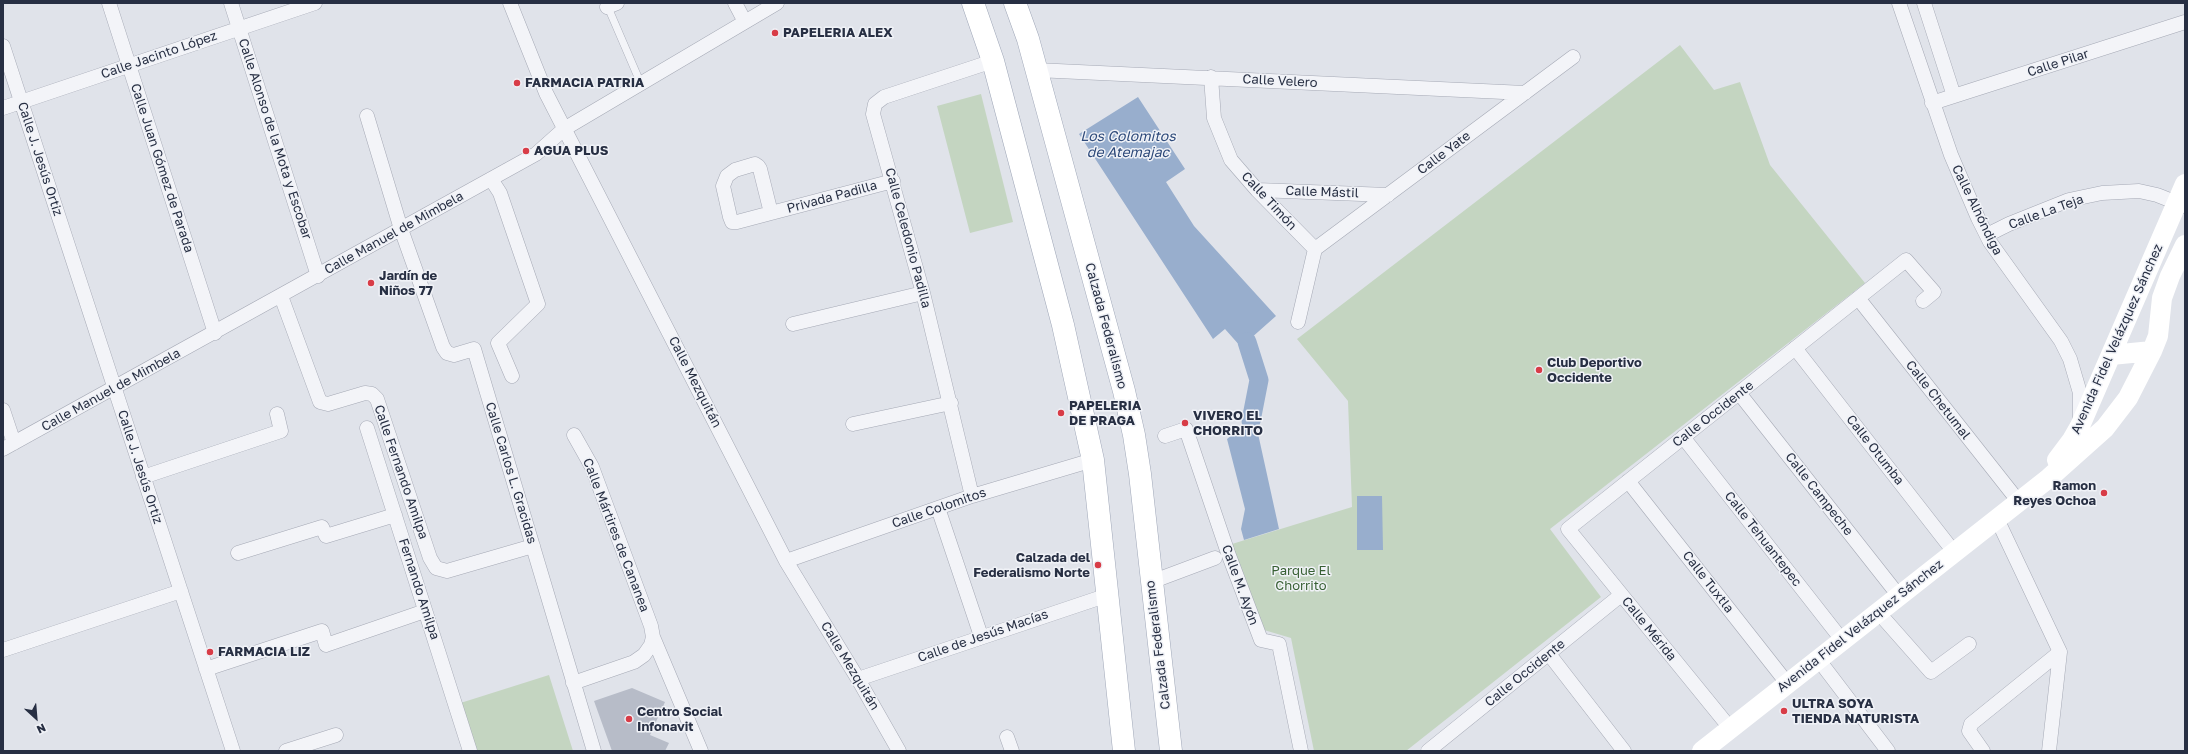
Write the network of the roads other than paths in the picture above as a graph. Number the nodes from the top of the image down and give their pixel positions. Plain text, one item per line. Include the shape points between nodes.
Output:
1 (109, 3) edge
2 (231, 3) edge
3 (315, 3) edge
4 (510, 3) edge
5 (735, 3) edge
6 (777, 3) edge
7 (973, 3) edge
8 (1015, 3) edge
9 (1899, 3) edge
10 (1924, 3) edge
11 (610, 4) edge
12 (745, 22) junction
13 (2185, 22) edge
14 (239, 28) junction
15 (3, 46) edge
16 (1573, 57) dead end
17 (993, 61) junction
18 (130, 65) junction
19 (1036, 70) junction
20 (1211, 77) junction
21 (641, 84) junction
22 (1525, 93) junction
23 (1954, 96) junction
24 (22, 101) junction
25 (1932, 103) junction
26 (3, 108) edge
27 (367, 116) dead end
28 (564, 129) junction
29 (491, 179) junction
30 (893, 181) junction
31 (1257, 190) junction
32 (1388, 195) junction
33 (2182, 197) edge
34 (771, 213) dead end
35 (401, 229) junction
36 (1987, 235) junction
37 (2185, 245) edge
38 (1315, 249) junction
39 (318, 276) junction
40 (923, 293) junction
41 (281, 296) junction
42 (1858, 298) junction
43 (1923, 301) dead end
44 (1298, 322) dead end
45 (793, 324) dead end
46 (215, 333) junction
47 (1796, 348) junction
48 (2152, 351) junction
49 (2111, 355) junction
50 (512, 376) dead end
51 (113, 388) junction
52 (1739, 393) junction
53 (951, 403) junction
54 (3, 410) edge
55 (277, 414) dead end
56 (853, 424) dead end
57 (367, 428) dead end
58 (2086, 434) junction
59 (574, 435) dead end
60 (1165, 436) dead end
61 (1683, 438) junction
62 (8, 446) edge
63 (1093, 460) junction
64 (143, 477) junction
65 (1628, 481) junction
66 (972, 496) junction
67 (2019, 502) junction
68 (938, 508) junction
69 (395, 515) junction
70 (1997, 519) junction
71 (1568, 529) joint
72 (533, 546) junction
73 (1954, 552) junction
74 (238, 553) dead end
75 (1215, 558) dead end
76 (786, 561) junction
77 (1151, 582) junction
78 (181, 591) junction
79 (1108, 595) junction
80 (1621, 595) junction
81 (1899, 596) junction
82 (426, 611) junction
83 (1878, 612) junction
84 (981, 636) junction
85 (652, 637) junction
86 (1842, 640) junction
87 (1969, 644) dead end
88 (3, 650) edge
89 (2060, 652) junction
90 (1549, 654) junction
91 (1818, 659) junction
92 (206, 669) junction
93 (858, 679) junction
94 (573, 682) junction
95 (1787, 683) junction
96 (1730, 728) junction
97 (336, 736) dead end
98 (1007, 737) dead end
99 (233, 751) edge
100 (286, 751) edge
101 (470, 751) edge
102 (594, 751) edge
103 (701, 751) edge
104 (899, 751) edge
105 (1012, 751) edge
106 (1124, 751) edge
107 (1171, 751) edge
108 (1301, 751) edge
109 (1428, 751) edge
110 (1624, 751) edge
111 (1702, 751) edge
112 (1888, 751) edge
113 (1983, 751) edge
114 (2049, 751) edge

1 - 18 street, Calle Juan Gómez de Parada
2 - 14 street, Calle Alonso de la Mota y Escobar
3 - 14 street, Calle Jacinto López
4 - 28 street, Calle Mezquitán via 546,93
5 - 12 street
6 - 12 street, Calle Manuel de Mimbela
7 - 17 main road
8 - 19 main road, Calzada Federalismo
9 - 25 street, Calle Alhóndiga
10 - 23 street
11 - 21 lane
12 - 21 street, Calle Manuel de Mimbela
13 - 23 street, Calle Pilar
14 - 18 street, Calle Jacinto López
14 - 39 street, Calle Alonso de la Mota y Escobar
15 - 24 street, Calle J. Jesús Ortiz
16 - 22 street, Calle Yate
17 - 30 street, Calle Celedonio Padilla via 884,97 875,104 873,114
17 - 63 main road via 1063,325
18 - 24 street, Calle Jacinto López
18 - 46 street, Calle Juan Gómez de Parada
19 - 20 street, Calle Velero
19 - 77 main road, Calzada Federalismo via 1124,391 1140,474
20 - 22 street, Calle Velero
20 - 31 street, Calle Timón via 1214,118 1225,146 1231,160
21 - 28 street, Calle Manuel de Mimbela
22 - 32 street, Calle Yate
23 - 25 street, Calle Pilar
24 - 26 street, Calle Jacinto López
24 - 51 street, Calle J. Jesús Ortiz
25 - 36 street, Calle Alhóndiga via 1953,162
27 - 35 street
28 - 29 street, Calle Manuel de Mimbela via 536,154
28 - 76 street, Calle Mezquitán
29 - 35 street, Calle Manuel de Mimbela
29 - 50 street via 500,193 538,304 498,343
30 - 34 street, Privada Padilla
30 - 40 street, Calle Celedonio Padilla
31 - 32 street, Calle Mástil
31 - 38 street, Calle Timón
32 - 38 street, Calle Yate
33 - 36 street, Calle La Teja via 2139,191 2102,193 2069,200
33 - 49 main road, Avenida Fidel Velázquez Sánchez
35 - 39 street, Calle Manuel de Mimbela
35 - 72 street, Calle Carlos L. Gracidas via 443,347 447,353 454,355 474,349
36 - 58 street, Calle Alhóndiga via 2003,262 2061,341 2070,359 2080,393
37 - 48 main road, Avenida Fidel Velázquez Sánchez via 2162,298 2158,336
38 - 44 street
39 - 41 street, Calle Manuel de Mimbela
40 - 45 street
40 - 53 street, Calle Celedonio Padilla
41 - 46 street, Calle Manuel de Mimbela
41 - 72 street, Calle Fernando Amilpa via 320,402 328,404 365,393 372,394 377,399 430,558 436,568 447,571
42 - 43 street, Calle Occidente via 1906,260 1934,292
42 - 47 street, Calle Occidente
42 - 67 street, Calle Chetumal
46 - 51 street, Calle Manuel de Mimbela
47 - 52 street, Calle Occidente
47 - 73 street, Calle Otumba
48 - 49 main road
48 - 58 main road, Avenida Fidel Velázquez Sánchez via 2128,398 2105,428
49 - 58 main road, Avenida Fidel Velázquez Sánchez
51 - 62 street, Calle Manuel de Mimbela
51 - 64 street, Calle J. Jesús Ortiz
52 - 61 street, Calle Occidente
52 - 81 street, Calle Campeche
53 - 56 street
53 - 66 street, Calle Celedonio Padilla
54 - 62 street
55 - 64 street via 281,431
57 - 69 street, Fernando Amilpa
58 - 67 main road, Avenida Fidel Velázquez Sánchez
59 - 85 street, Calle Mártires de Cananea via 592,467 651,626
60 - 108 street, Calle M. Ayón via 1186,429 1261,640 1279,644
61 - 65 street, Calle Occidente
61 - 86 street, Calle Tehuantepec
63 - 66 street, Calle Colomitos
63 - 79 main road
64 - 78 street, Calle J. Jesús Ortiz
65 - 71 street, Calle Occidente
65 - 95 street, Calle Tuxtla
66 - 68 street, Calle Colomitos
67 - 70 main road, Avenida Fidel Velázquez Sánchez
68 - 76 street, Calle Colomitos
68 - 84 street
69 - 74 street via 326,536 322,527
69 - 82 street, Fernando Amilpa
70 - 73 main road, Avenida Fidel Velázquez Sánchez
70 - 89 street
71 - 80 street, Calle Mérida
72 - 94 street, Calle Carlos L. Gracidas
73 - 81 main road, Avenida Fidel Velázquez Sánchez
75 - 77 street, Calle M. Ayón
76 - 93 street, Calle Mezquitán
77 - 107 main road, Calzada Federalismo
78 - 88 street
78 - 92 street, Calle J. Jesús Ortiz
79 - 84 street, Calle de Jesús Macías
79 - 106 main road
80 - 90 street, Calle Occidente
80 - 96 street, Calle Mérida
81 - 83 main road, Avenida Fidel Velázquez Sánchez
82 - 92 street via 326,645 322,631
82 - 101 street, Fernando Amilpa
83 - 86 main road, Avenida Fidel Velázquez Sánchez
83 - 87 street via 1931,672
84 - 93 street, Calle de Jesús Macías
85 - 94 street via 651,645 644,655 634,662
85 - 103 street, Calle Mártires de Cananea
86 - 91 main road, Avenida Fidel Velázquez Sánchez
89 - 113 street via 1971,724 1969,731
89 - 114 street
90 - 109 street, Calle Occidente
90 - 110 street
91 - 95 main road, Avenida Fidel Velázquez Sánchez
91 - 112 street
92 - 99 street, Calle J. Jesús Ortiz
93 - 104 street, Calle Mezquitán
94 - 102 street, Calle Carlos L. Gracidas
95 - 96 main road, Avenida Fidel Velázquez Sánchez
96 - 111 main road, Avenida Fidel Velázquez Sánchez
97 - 100 street
98 - 105 street

